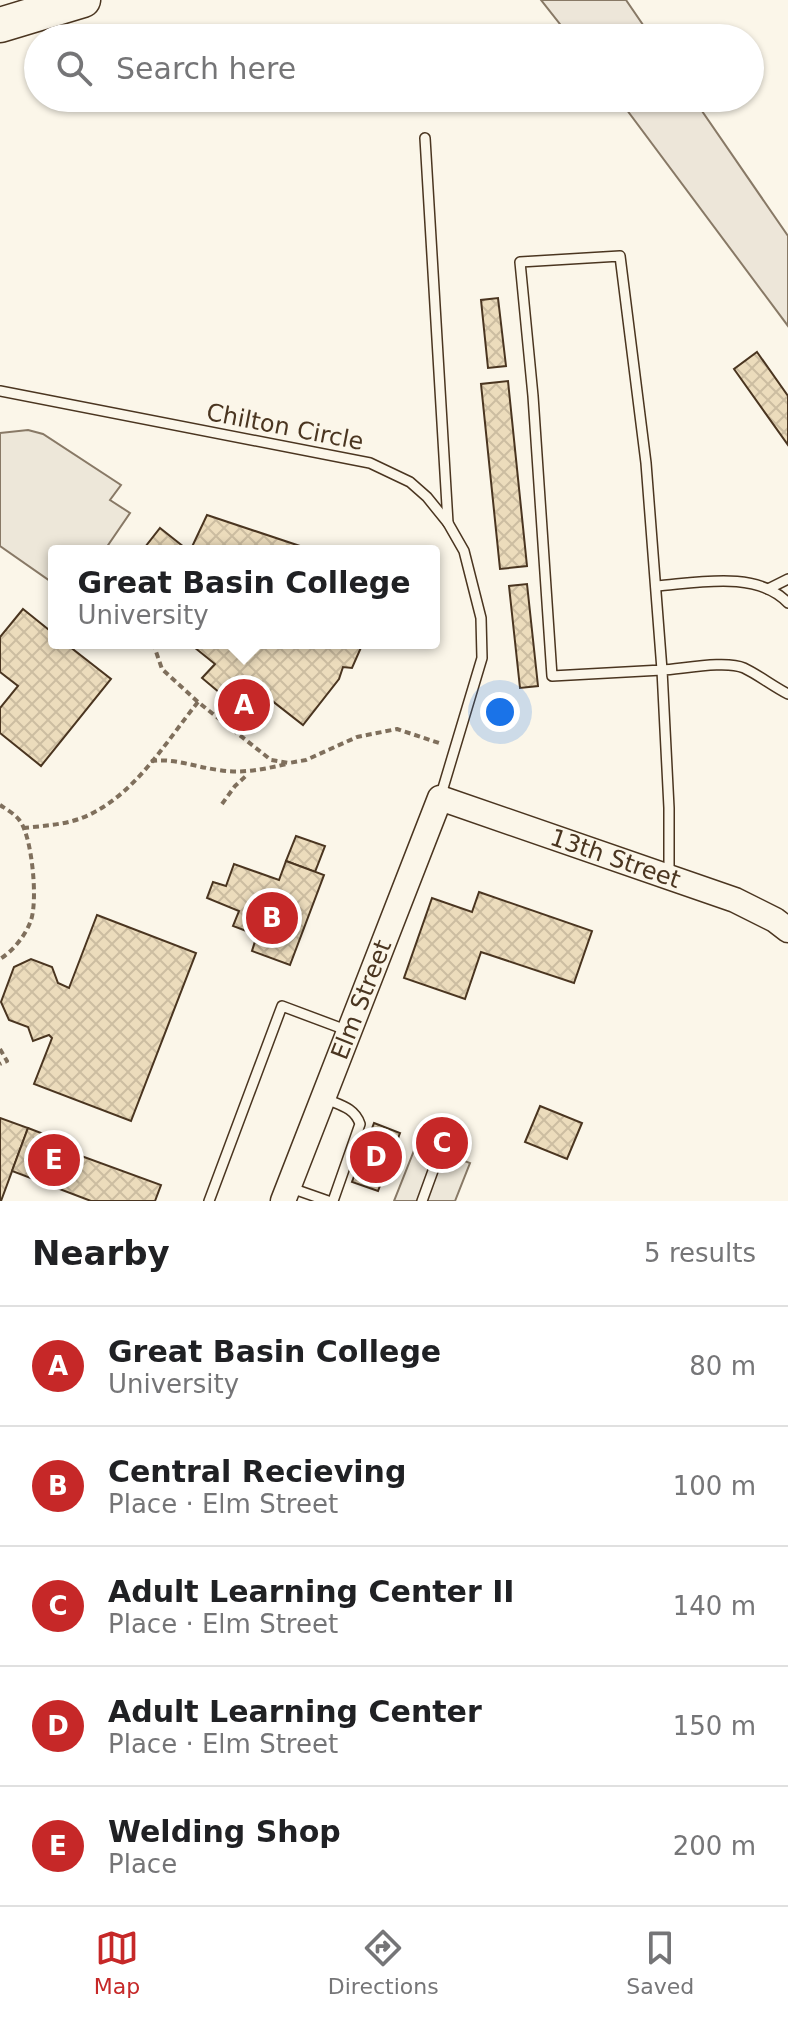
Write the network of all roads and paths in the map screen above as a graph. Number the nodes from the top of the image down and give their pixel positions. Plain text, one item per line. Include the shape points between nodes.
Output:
1 (83, 0) edge
2 (0, 25) edge
3 (425, 138) dead end
4 (0, 391) edge
5 (448, 523) junction
6 (788, 579) edge
7 (656, 586) junction
8 (768, 589) junction
9 (788, 603) edge
10 (155, 649) edge
11 (662, 670) junction
12 (788, 694) edge
13 (198, 702) junction
14 (455, 749) junction
15 (150, 761) junction
16 (289, 763) junction
17 (250, 772) junction
18 (440, 798) junction
19 (222, 804) dead end
20 (0, 805) edge
21 (23, 828) junction
22 (669, 877) junction
23 (788, 930) edge
24 (0, 959) edge
25 (349, 1031) junction
26 (0, 1049) edge
27 (0, 1064) edge
28 (322, 1098) junction
29 (438, 1157) dead end
30 (285, 1194) edge
31 (209, 1201) edge
32 (330, 1201) edge
33 (422, 1201) edge

1 - 2 highway
3 - 5 lane
4 - 5 lane, Chilton Circle via 370,463 410,482
5 - 14 lane, Chilton Circle via 464,551 481,618 482,658
6 - 8 lane
7 - 8 lane via 734,582
7 - 11 lane
7 - 11 lane via 620,256 520,262 552,676
8 - 9 lane
10 - 13 path via 162,669
11 - 12 lane via 743,667
11 - 22 lane
13 - 15 path
13 - 16 path via 271,760
14 - 16 path via 397,729 357,737
14 - 18 lane, Chilton Circle
15 - 17 path
15 - 21 path via 116,798 81,818
16 - 17 path
17 - 19 path
18 - 22 street, 13th Street
18 - 25 street, Elm Street
20 - 21 path
21 - 24 path via 31,859 31,920
22 - 23 street, 13th Street via 735,900
25 - 28 street, Elm Street
25 - 31 lane via 282,1006
26 - 27 path via 7,1061
28 - 30 street, Elm Street
28 - 32 lane via 350,1109 360,1124
29 - 33 lane
30 - 32 lane

